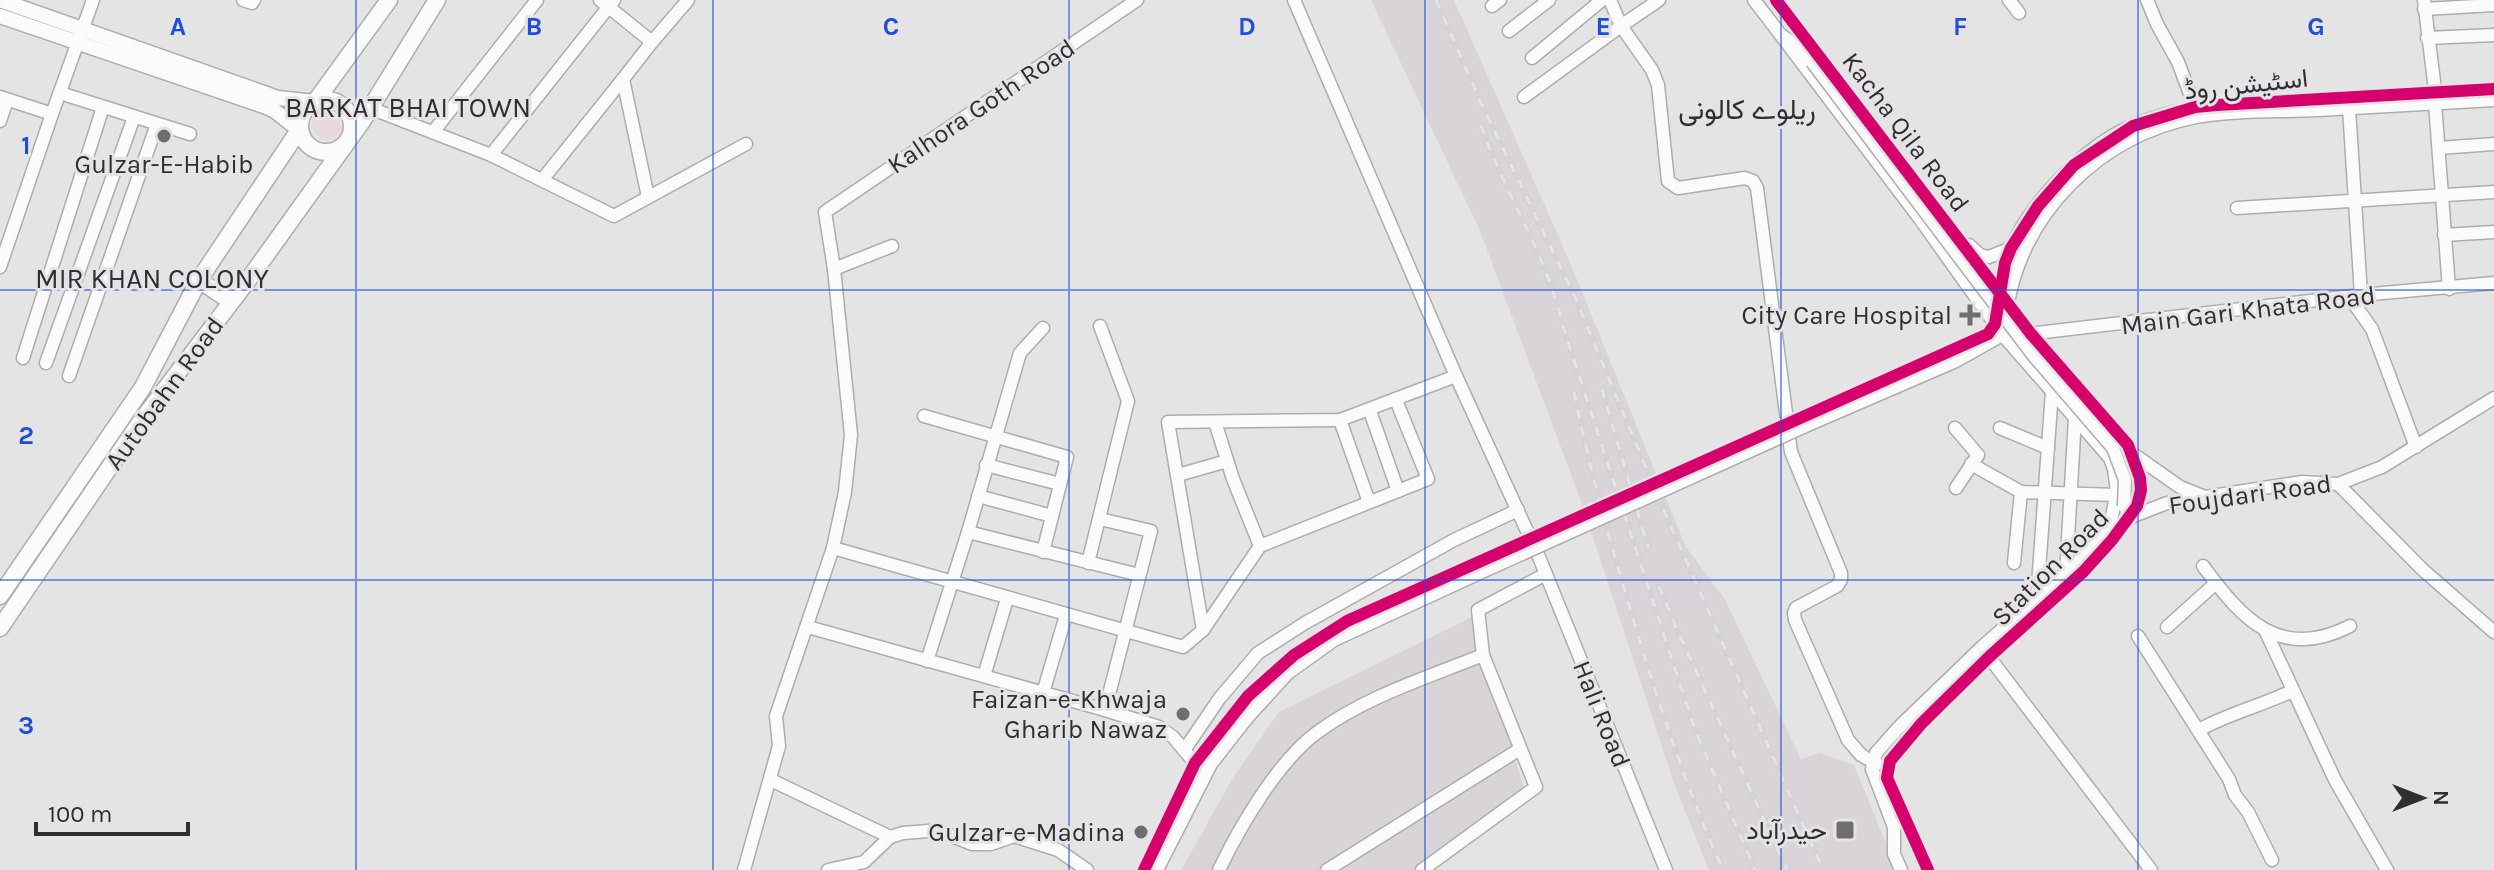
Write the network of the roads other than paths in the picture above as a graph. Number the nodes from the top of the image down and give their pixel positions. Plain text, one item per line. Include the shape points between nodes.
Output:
1 (0, 0) edge
2 (93, 0) edge
3 (389, 0) edge
4 (437, 0) edge
5 (537, 0) edge
6 (688, 0) edge
7 (1137, 0) edge
8 (1294, 0) edge
9 (1549, 0) edge
10 (1602, 0) edge
11 (1610, 0) edge
12 (1659, 0) edge
13 (1754, 0) edge
14 (1776, 0) edge
15 (2009, 0) edge
16 (2147, 0) edge
17 (608, 2) edge
18 (2457, 4) edge
19 (2424, 5) edge
20 (2494, 5) edge
21 (2019, 13) dead end
22 (0, 16) edge
23 (1792, 20) junction
24 (1621, 26) junction
25 (1509, 31) dead end
26 (1780, 34) junction
27 (79, 35) junction
28 (2494, 35) edge
29 (2427, 38) junction
30 (652, 42) junction
31 (1803, 51) junction
32 (1532, 58) dead end
33 (623, 79) junction
34 (2494, 89) edge
35 (60, 93) junction
36 (1524, 97) dead end
37 (2435, 97) junction
38 (4, 98) edge
39 (2494, 100) edge
40 (315, 102) junction
41 (103, 107) junction
42 (2195, 107) junction
43 (370, 108) junction
44 (2349, 108) junction
45 (52, 114) junction
46 (134, 117) junction
47 (0, 121) edge
48 (157, 124) junction
49 (299, 130) junction
50 (433, 132) junction
51 (190, 134) dead end
52 (347, 142) junction
53 (746, 144) dead end
54 (2494, 144) edge
55 (2439, 148) junction
56 (491, 155) junction
57 (542, 180) junction
58 (2494, 192) edge
59 (2442, 194) junction
60 (648, 197) junction
61 (2354, 201) junction
62 (2237, 208) dead end
63 (1952, 229) junction
64 (2494, 232) edge
65 (2444, 235) junction
66 (892, 246) dead end
67 (2011, 248) junction
68 (0, 267) edge
69 (834, 269) junction
70 (199, 280) junction
71 (2494, 283) edge
72 (2449, 289) junction
73 (2355, 297) junction
74 (2003, 298) junction
75 (230, 301) junction
76 (1100, 326) dead end
77 (1043, 328) dead end
78 (1999, 329) junction
79 (2031, 334) junction
80 (23, 358) dead end
81 (46, 363) dead end
82 (69, 376) dead end
83 (1456, 376) junction
84 (2052, 391) junction
85 (2494, 398) edge
86 (1396, 400) junction
87 (1370, 411) junction
88 (924, 416) dead end
89 (2075, 418) junction
90 (1340, 420) junction
91 (1215, 422) junction
92 (1955, 428) dead end
93 (2000, 428) dead end
94 (995, 436) junction
95 (2416, 447) junction
96 (2048, 448) junction
97 (2133, 454) junction
98 (1227, 461) junction
99 (1971, 464) junction
100 (986, 465) junction
101 (1178, 475) junction
102 (1060, 484) junction
103 (2338, 484) junction
104 (1956, 488) dead end
105 (1398, 491) junction
106 (2021, 492) junction
107 (2045, 493) junction
108 (2071, 494) junction
109 (978, 496) junction
110 (2205, 497) junction
111 (1369, 502) junction
112 (1518, 510) junction
113 (2123, 510) junction
114 (1052, 516) junction
115 (1100, 519) junction
116 (968, 532) junction
117 (2109, 537) junction
118 (1260, 546) junction
119 (833, 548) junction
120 (1043, 552) junction
121 (1088, 563) junction
122 (2014, 563) dead end
123 (1483, 566) junction
124 (2203, 566) dead end
125 (2066, 573) junction
126 (1546, 574) junction
127 (1139, 575) junction
128 (952, 583) junction
129 (2216, 583) junction
130 (0, 596) edge
131 (1007, 599) junction
132 (2037, 599) junction
133 (1066, 615) junction
134 (2350, 626) dead end
135 (808, 627) junction
136 (2167, 627) dead end
137 (0, 628) edge
138 (1203, 630) junction
139 (1125, 631) junction
140 (2266, 632) junction
141 (2494, 632) edge
142 (2138, 636) dead end
143 (1985, 652) junction
144 (1483, 655) junction
145 (927, 661) junction
146 (984, 676) junction
147 (2292, 691) junction
148 (1043, 693) junction
149 (1105, 710) junction
150 (2199, 730) junction
151 (1185, 749) junction
152 (1520, 749) junction
153 (1872, 762) junction
154 (1195, 763) junction
155 (1887, 769) junction
156 (771, 780) junction
157 (890, 837) junction
158 (2272, 860) dead end
159 (744, 870) edge
160 (828, 870) edge
161 (1087, 870) edge
162 (1144, 870) edge
163 (1157, 870) edge
164 (1219, 870) edge
165 (1327, 870) edge
166 (1422, 870) edge
167 (1666, 870) edge
168 (1901, 870) edge
169 (1928, 870) edge
170 (2151, 870) edge
171 (2387, 870) edge

1 - 27 main road
2 - 27 street
3 - 40 highway
4 - 43 highway, Autobahn Road
5 - 50 street
6 - 30 street
7 - 69 street, Kalhora Goth Road via 825,212
8 - 83 street, Hali Road
9 - 25 street
10 - 32 street
11 - 24 street
12 - 24 street
13 - 26 street, Kacha Qila Road
14 - 23 street, Kacha Qila Road
15 - 21 street
16 - 42 street
17 - 30 street
17 - 56 street
18 - 19 street
18 - 20 street
19 - 29 street
22 - 27 main road
23 - 31 street
23 - 63 street, Kacha Qila Road
24 - 36 street
24 - 153 street via 1658,85 1672,186 1745,178 1757,188 1791,452 1841,573 1837,586 1796,608 1795,620 1848,740
26 - 31 street
26 - 78 street, Kacha Qila Road
27 - 35 street
27 - 40 main road via 278,98
27 - 49 main road via 264,106
28 - 29 street
29 - 37 street
30 - 33 street
31 - 113 street, bridge via 2033,355 2113,448 2125,480
33 - 57 street
33 - 60 street
34 - 37 street, اسٹیشن روڈ
35 - 41 street
35 - 45 street
37 - 39 street, اسٹیشن روڈ
37 - 42 street, اسٹیشن روڈ
37 - 44 street, اسٹیشن روڈ
37 - 55 street
38 - 45 street
38 - 47 street
40 - 49 highway via 304,112
40 - 52 highway via 331,100 346,109 352,125
41 - 46 street
41 - 80 street
42 - 67 street, اسٹیشن روڈ via 2133,126 2074,165
43 - 50 street
43 - 52 highway, Autobahn Road
44 - 61 street
44 - 74 street, اسٹیشن روڈ via 2201,117 2120,146 2085,169 2049,205
45 - 68 street
46 - 48 street
46 - 81 street
48 - 51 street
48 - 82 street
49 - 52 highway via 317,151 334,151
49 - 70 highway, Autobahn Road
50 - 56 street
52 - 75 highway, Autobahn Road
53 - 60 street
54 - 55 street
55 - 59 street
56 - 57 street
57 - 60 street via 614,216
58 - 59 street
59 - 61 street
59 - 65 street
61 - 62 street
61 - 73 street
63 - 67 street via 1985,257
63 - 74 street, Kacha Qila Road
64 - 65 street
65 - 72 street
66 - 69 street
67 - 74 street, اسٹیشن روڈ
69 - 119 street via 851,435
70 - 75 highway
70 - 130 highway, Autobahn Road via 143,387
71 - 72 street, Main Gari Khata Road
72 - 73 street, Main Gari Khata Road
73 - 79 street, Main Gari Khata Road
73 - 95 street
74 - 78 street, اسٹیشن روڈ
74 - 79 street, Station Road
75 - 137 highway, Autobahn Road
76 - 115 street via 1128,401
77 - 94 street via 1020,353
78 - 79 street, Main Gari Khata Road
78 - 84 street, Station Road
78 - 123 street, bridge
79 - 97 street, Station Road
83 - 86 street
83 - 112 street, Hali Road
84 - 89 street, Station Road
84 - 96 street
85 - 95 street, Foujdari Road
86 - 87 street
86 - 105 street via 1428,479
87 - 90 street
87 - 105 street
88 - 94 street
89 - 108 street
89 - 113 street, Station Road via 2110,458
90 - 91 street
90 - 111 street
91 - 98 street
91 - 101 street via 1168,422
92 - 99 street via 1978,455
93 - 96 street
94 - 100 street
94 - 102 street via 1067,457
95 - 103 street, Foujdari Road
96 - 107 street
97 - 110 street via 2165,478
97 - 113 street, Station Road via 2140,500
98 - 101 street
98 - 118 street
99 - 104 street
99 - 106 street
100 - 102 street
100 - 109 street
101 - 138 street
102 - 114 street
103 - 110 street, Foujdari Road via 2302,482
103 - 141 street
105 - 111 street
106 - 107 street
106 - 122 street
107 - 108 street
107 - 132 street
108 - 113 street
108 - 125 street
109 - 114 street
109 - 116 street
110 - 113 street, Foujdari Road
111 - 118 street
112 - 126 street, Hali Road
112 - 151 street via 1454,540 1258,653
113 - 117 street
113 - 117 street, Station Road via 2110,526
114 - 120 street
115 - 121 street
115 - 127 street via 1151,531
116 - 120 street
116 - 128 street
117 - 125 street, Station Road
117 - 143 street, Station Road via 2083,572
118 - 138 street
119 - 128 street
119 - 135 street
120 - 121 street
121 - 127 street
123 - 154 street via 1347,621 1294,655 1248,696
123 - 163 street via 1334,640 1288,673 1211,764
124 - 129 street
125 - 132 street, Station Road
126 - 144 street via 1478,610
126 - 167 street, Hali Road
127 - 139 street
128 - 131 street
128 - 145 street
129 - 136 street
129 - 140 street
131 - 133 street
131 - 146 street
132 - 143 street, Station Road
133 - 139 street
133 - 148 street
134 - 140 street via 2307,639
135 - 145 street
135 - 156 street via 776,716 779,746
138 - 139 street via 1183,647
139 - 149 street
140 - 147 street
142 - 150 street
143 - 153 street, Station Road via 1882,745
143 - 155 street, Station Road via 1904,741
143 - 170 street
144 - 152 street
144 - 164 street via 1380,697 1313,736 1240,826
145 - 146 street
146 - 148 street
147 - 150 street
147 - 171 street
148 - 149 street
149 - 151 street via 1159,727
150 - 158 street
151 - 154 street
152 - 165 street
152 - 166 street via 1536,787
153 - 155 street
153 - 168 street via 1894,827 1894,854
154 - 162 street
155 - 169 street
156 - 157 street
156 - 159 street
157 - 160 street via 864,862
157 - 161 street via 928,831 991,844 1014,836 1058,850

